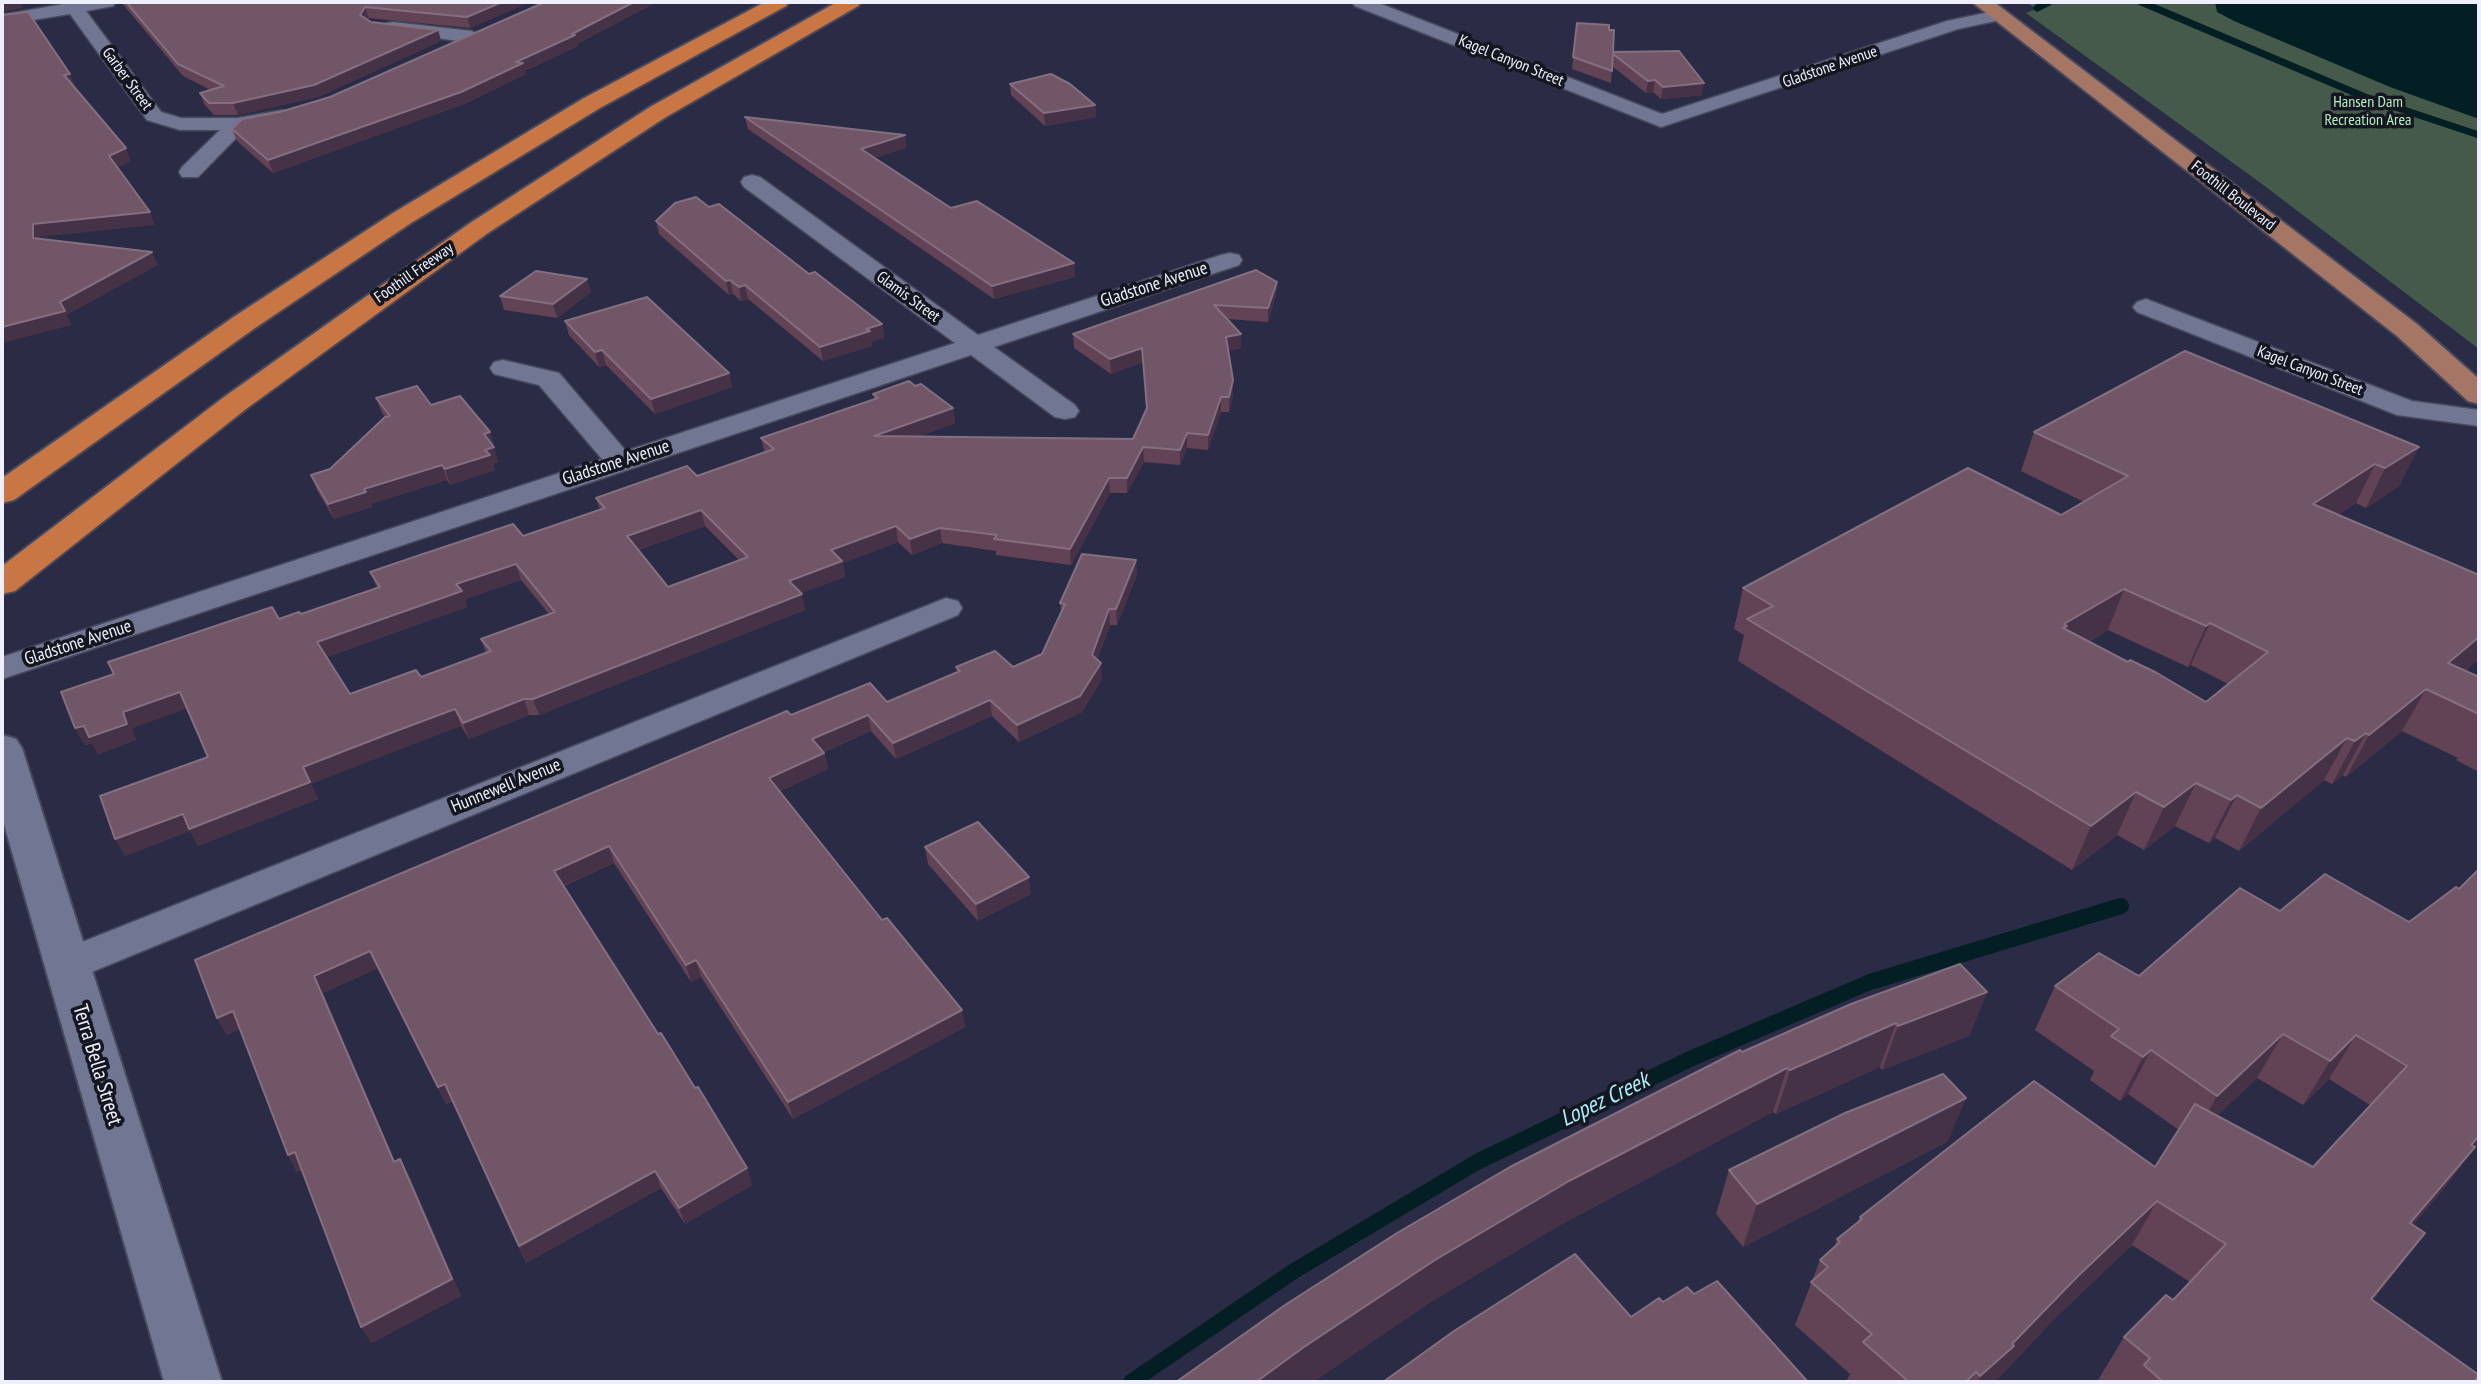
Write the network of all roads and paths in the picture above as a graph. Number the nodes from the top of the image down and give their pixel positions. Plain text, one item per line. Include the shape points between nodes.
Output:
1 (107, 2) edge
2 (779, 2) edge
3 (851, 2) edge
4 (1361, 2) edge
5 (74, 7) junction
6 (1990, 8) edge
7 (2, 20) edge
8 (375, 25) edge
9 (494, 27) edge
10 (472, 37) junction
11 (435, 54) edge
12 (305, 110) edge
13 (1661, 121) joint
14 (238, 124) junction
15 (190, 172) dead end
16 (751, 182) dead end
17 (1230, 260) dead end
18 (2146, 307) dead end
19 (973, 344) junction
20 (2285, 361) junction
21 (503, 368) dead end
22 (2260, 381) edge
23 (2479, 395) edge
24 (1065, 411) dead end
25 (2479, 418) edge
26 (620, 462) junction
27 (2, 493) edge
28 (2, 583) edge
29 (946, 608) dead end
30 (2, 668) edge
31 (2, 748) edge
32 (66, 965) junction
33 (193, 1382) edge

1 - 5 street
2 - 27 highway via 592,103 402,218 244,322
3 - 28 highway, Foothill Freeway via 658,112 479,228 245,395
4 - 13 street, Kagel Canyon Street
5 - 7 street
5 - 14 street, Garber Street via 154,116 180,124
6 - 13 street, Gladstone Avenue via 1953,25
6 - 23 main road, Foothill Boulevard via 2407,330
8 - 10 street
9 - 10 street
10 - 11 street
12 - 14 street, Garber Street
14 - 15 street
16 - 19 street, Glamis Street
17 - 19 street, Gladstone Avenue
18 - 20 street, Kagel Canyon Street
19 - 24 street, Glamis Street
19 - 26 street, Gladstone Avenue
20 - 22 street
20 - 25 street, Kagel Canyon Street via 2407,409
21 - 26 street via 548,379
26 - 30 street, Gladstone Avenue
29 - 32 street, Hunnewell Avenue
31 - 32 street, Terra Bella Street
32 - 33 street, Terra Bella Street

